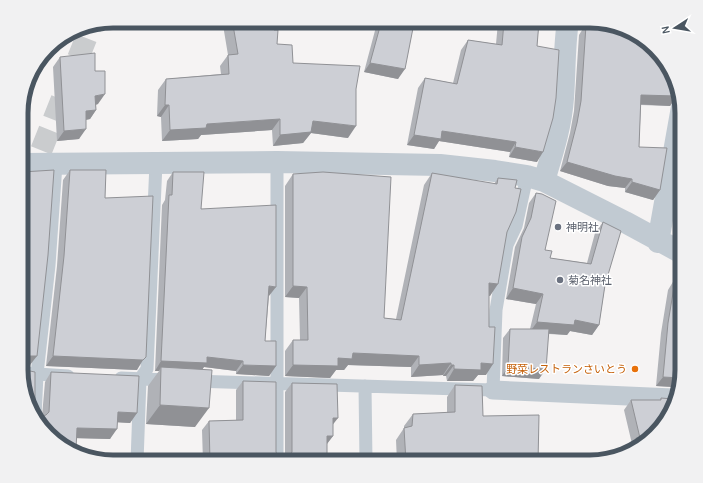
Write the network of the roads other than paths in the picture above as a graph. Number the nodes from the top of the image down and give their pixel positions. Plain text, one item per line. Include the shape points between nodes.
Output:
1 (567, 28) edge
2 (675, 146) edge
3 (277, 162) junction
4 (156, 163) junction
5 (28, 164) edge
6 (56, 164) junction
7 (535, 179) junction
8 (658, 242) junction
9 (675, 250) edge
10 (28, 373) edge
11 (37, 374) junction
12 (84, 376) edge
13 (108, 377) edge
14 (140, 379) junction
15 (276, 384) junction
16 (365, 386) junction
17 (493, 390) junction
18 (670, 398) edge
19 (36, 404) edge
20 (137, 455) edge
21 (277, 455) edge
22 (366, 455) edge

1 - 7 street via 560,129
2 - 8 street
3 - 4 street
3 - 7 street via 440,165 496,171
3 - 15 lane
4 - 6 street
4 - 14 lane via 147,369
5 - 6 street
6 - 11 lane via 50,265
7 - 8 street via 625,222
7 - 17 lane via 508,246 496,310
8 - 9 street
10 - 11 lane
11 - 12 lane
11 - 19 lane
13 - 14 lane
14 - 15 lane
14 - 20 lane
15 - 16 lane
15 - 21 lane
16 - 17 lane
16 - 22 lane
17 - 18 street

